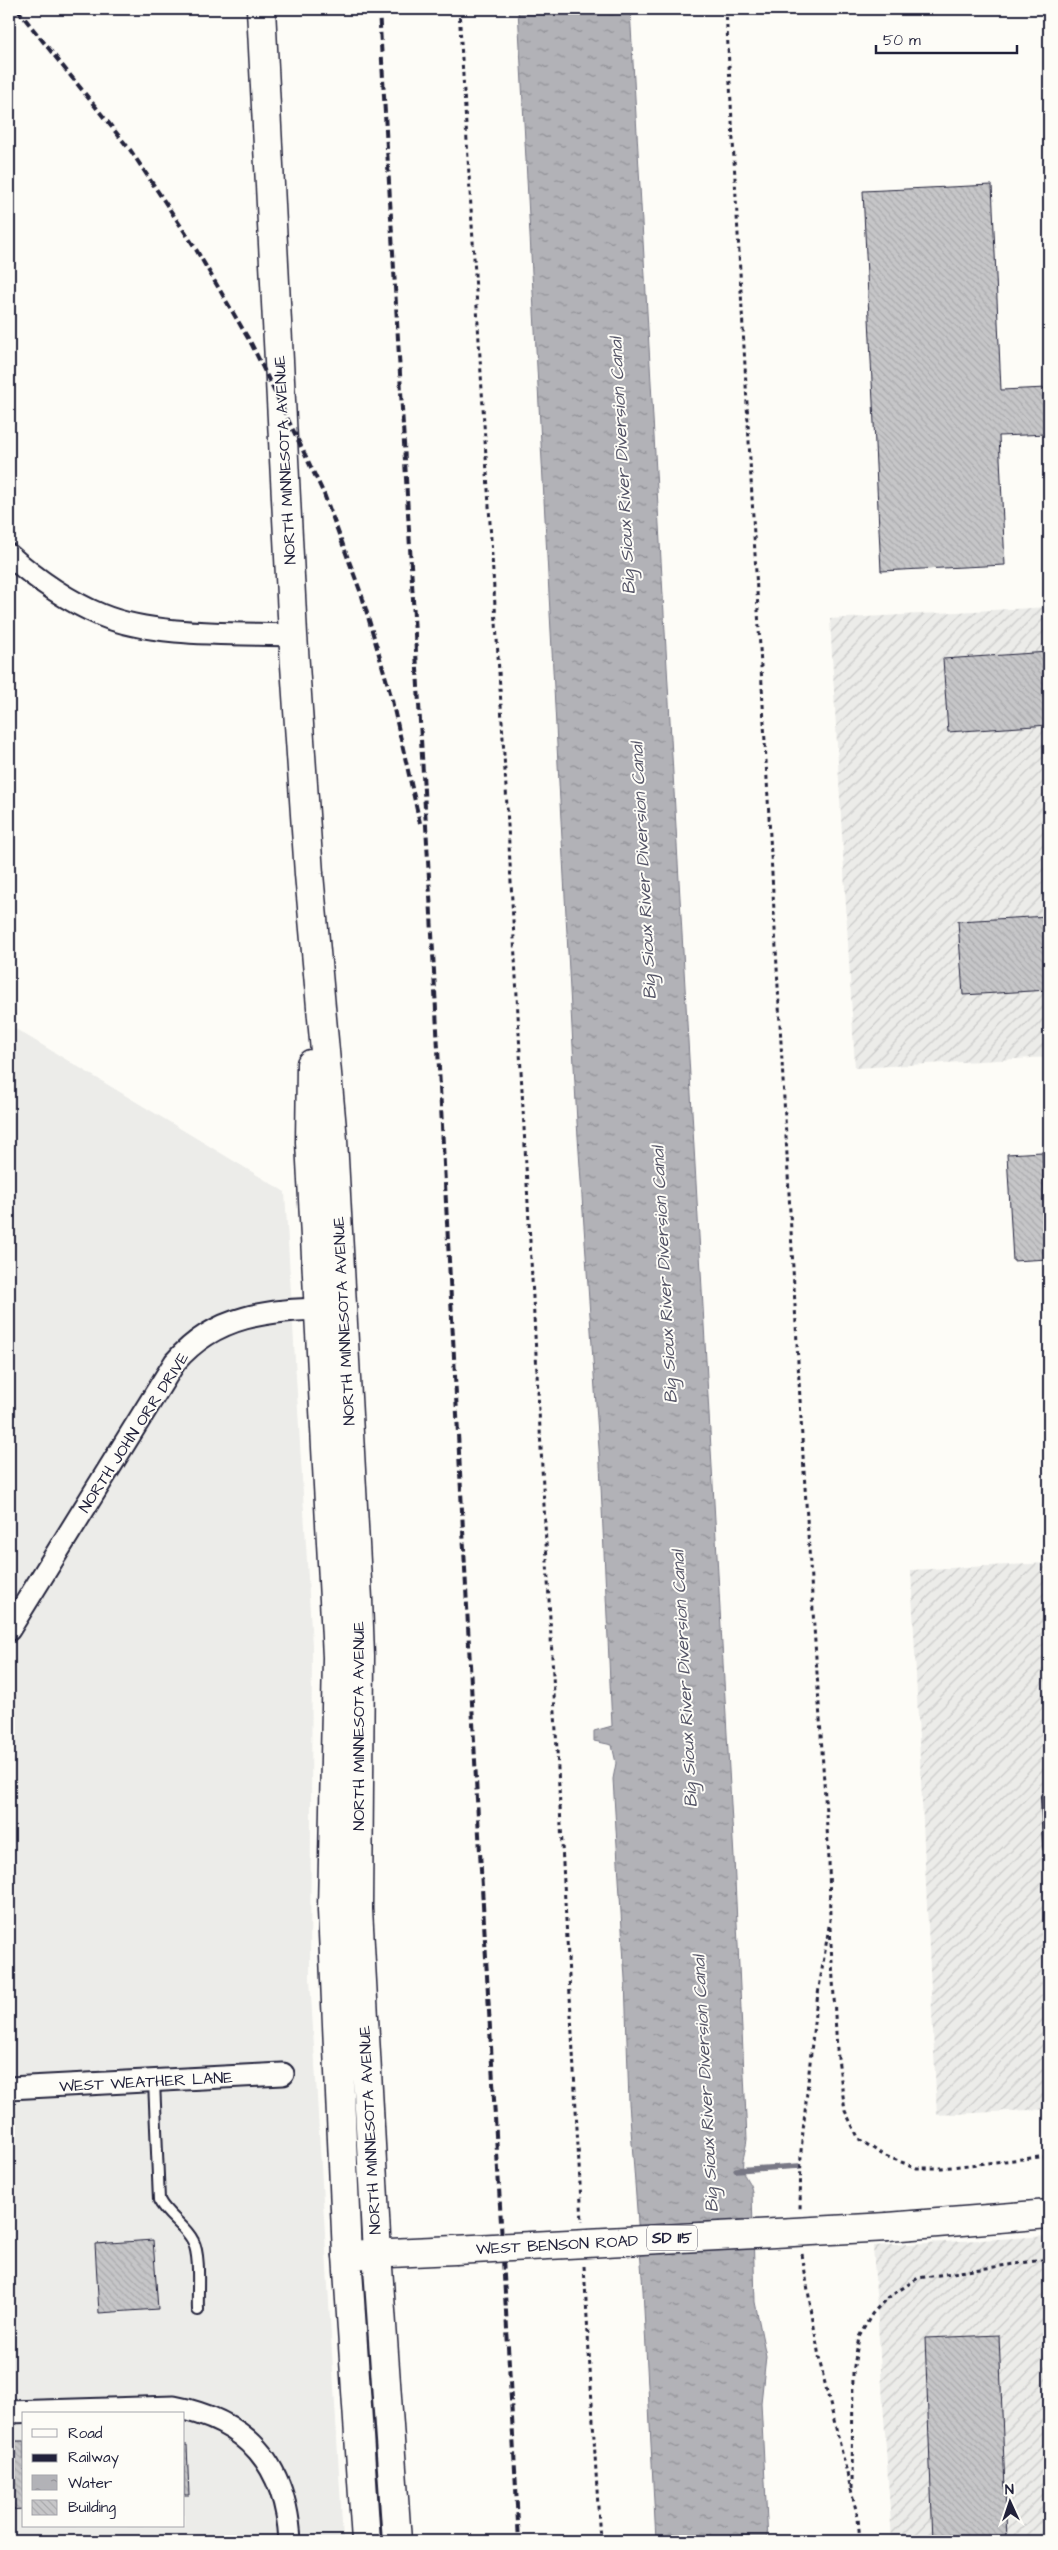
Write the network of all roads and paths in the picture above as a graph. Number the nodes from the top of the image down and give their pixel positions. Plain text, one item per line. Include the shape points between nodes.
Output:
1 (261, 9) edge
2 (459, 9) edge
3 (726, 9) edge
4 (9, 554) edge
5 (293, 635) junction
6 (330, 1308) junction
7 (9, 1630) edge
8 (1049, 1795) edge
9 (1049, 1847) edge
10 (830, 1920) junction
11 (283, 2074) dead end
12 (154, 2081) junction
13 (9, 2088) edge
14 (1049, 2156) edge
15 (1049, 2214) edge
16 (799, 2221) dead end
17 (582, 2224) dead end
18 (802, 2249) dead end
19 (376, 2253) junction
20 (348, 2255) junction
21 (1049, 2259) edge
22 (584, 2264) dead end
23 (198, 2310) dead end
24 (9, 2412) edge
25 (852, 2494) junction
26 (290, 2541) edge
27 (366, 2541) edge
28 (397, 2541) edge
29 (600, 2541) edge
30 (860, 2541) edge

1 - 5 main road, NORTH MINNESOTA AVENUE
2 - 17 path via 506,779
3 - 10 path
4 - 5 street via 71,600 101,615 130,623 197,631
5 - 6 main road, NORTH MINNESOTA AVENUE via 312,910 333,1140
6 - 7 street, NORTH JOHN ORR DRIVE via 268,1312 241,1318 218,1327 187,1348 175,1362
6 - 19 main road, NORTH MINNESOTA AVENUE via 360,1656 358,1909
6 - 20 main road, NORTH MINNESOTA AVENUE via 337,1657 332,1910
8 - 9 lane
10 - 14 path via 837,2050 845,2111 859,2139 883,2155 916,2168
10 - 16 path via 814,2013
11 - 12 street, WEST WEATHER LANE
12 - 13 street, WEST WEATHER LANE
12 - 23 lane via 159,2200 165,2211 193,2240 197,2251
15 - 19 main road, WEST BENSON ROAD / SD 115, bridge via 888,2227
18 - 25 path via 820,2363
19 - 20 main road, SD 115
19 - 28 main road, NORTH MINNESOTA AVENUE
20 - 27 main road, NORTH MINNESOTA AVENUE
21 - 25 path via 918,2278 886,2299 872,2314 859,2337 853,2372
22 - 29 path
24 - 26 street via 174,2406 199,2411 219,2420 257,2448 271,2467 281,2487
25 - 30 path

